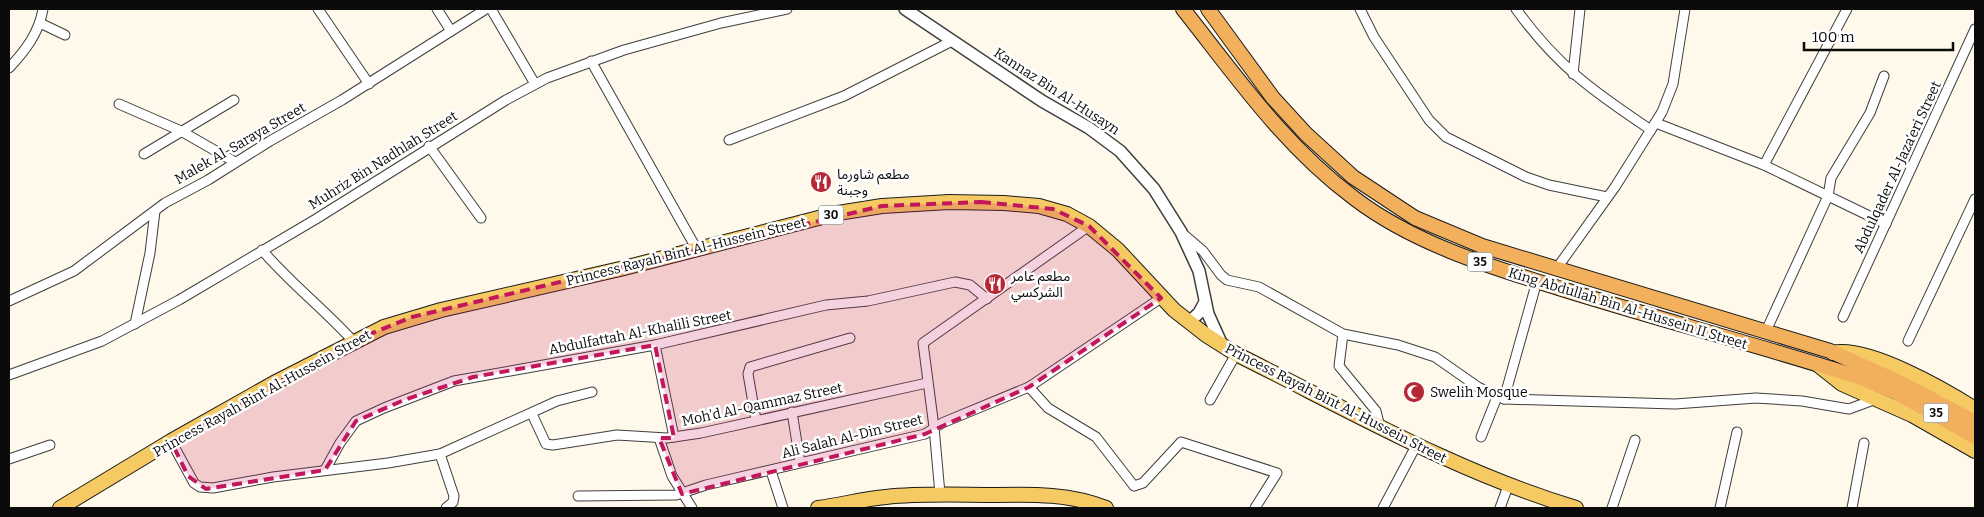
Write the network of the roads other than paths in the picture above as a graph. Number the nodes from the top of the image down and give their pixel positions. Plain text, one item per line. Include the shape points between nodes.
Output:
1 (43, 9) edge
2 (318, 9) edge
3 (437, 9) edge
4 (486, 9) edge
5 (491, 9) edge
6 (787, 9) edge
7 (905, 9) edge
8 (1183, 9) edge
9 (1208, 9) edge
10 (1360, 9) edge
11 (1516, 9) edge
12 (1580, 9) edge
13 (1685, 9) edge
14 (1847, 9) edge
15 (40, 23) junction
16 (1975, 29) edge
17 (451, 31) junction
18 (65, 35) dead end
19 (952, 40) junction
20 (591, 61) junction
21 (9, 68) edge
22 (1573, 74) junction
23 (1884, 76) dead end
24 (369, 84) junction
25 (535, 84) junction
26 (234, 100) dead end
27 (119, 104) dead end
28 (1654, 127) junction
29 (181, 131) junction
30 (729, 140) dead end
31 (429, 146) junction
32 (144, 154) dead end
33 (235, 162) junction
34 (1764, 164) junction
35 (1828, 196) junction
36 (1607, 197) junction
37 (1975, 199) edge
38 (155, 211) junction
39 (481, 218) dead end
40 (1886, 224) junction
41 (1089, 226) junction
42 (1181, 232) junction
43 (696, 248) junction
44 (262, 250) junction
45 (1557, 268) junction
46 (1537, 281) junction
47 (1160, 298) junction
48 (988, 299) junction
49 (9, 301) edge
50 (1205, 302) junction
51 (1844, 317) dead end
52 (1189, 322) junction
53 (135, 324) junction
54 (1766, 331) junction
55 (1343, 334) junction
56 (850, 338) dead end
57 (353, 341) junction
58 (1908, 341) dead end
59 (655, 345) junction
60 (1223, 346) junction
61 (1833, 353) junction
62 (1236, 354) junction
63 (1818, 365) junction
64 (9, 375) edge
65 (927, 383) junction
66 (1030, 387) junction
67 (592, 392) dead end
68 (1500, 398) junction
69 (1877, 399) junction
70 (1210, 400) dead end
71 (1975, 409) edge
72 (792, 412) junction
73 (532, 414) junction
74 (756, 420) junction
75 (1975, 422) edge
76 (1380, 427) junction
77 (934, 428) junction
78 (1738, 432) dead end
79 (674, 437) junction
80 (1481, 437) dead end
81 (1975, 437) edge
82 (659, 438) junction
83 (1635, 440) dead end
84 (171, 441) junction
85 (1864, 443) dead end
86 (1418, 444) junction
87 (50, 445) dead end
88 (1975, 451) edge
89 (440, 454) junction
90 (9, 459) edge
91 (800, 462) junction
92 (325, 470) junction
93 (771, 471) junction
94 (1508, 486) junction
95 (682, 494) junction
96 (940, 494) junction
97 (578, 496) dead end
98 (60, 508) edge
99 (446, 508) edge
100 (692, 508) edge
101 (783, 508) edge
102 (818, 508) edge
103 (1106, 508) edge
104 (1255, 508) edge
105 (1383, 508) edge
106 (1500, 508) edge
107 (1576, 508) edge
108 (1612, 508) edge
109 (1720, 508) edge
110 (1852, 508) edge

1 - 15 street
2 - 24 street
3 - 17 street
4 - 17 street, Malek Al-Saraya Street
5 - 25 street
6 - 20 street, Muhriz Bin Nadhlah Street via 712,26
7 - 19 street, Kannaz Bin Al-Husayn
8 - 46 highway, King Abdullah Bin Al-Hussein II Street / 35 via 1273,124 1343,190 1383,217 1424,238
9 - 45 highway, King Abdullah Bin Al-Hussein II Street / 35 via 1273,98 1306,134 1354,177 1393,205 1430,225 1482,246
10 - 36 street via 1374,37 1429,120 1446,137 1526,177
11 - 22 street via 1542,43
12 - 22 street
13 - 28 street via 1673,84
14 - 34 street
15 - 18 street
15 - 21 street via 33,38
16 - 40 street, Abdulqader Al-Jaza‘eri Street
17 - 24 street, Malek Al-Saraya Street
19 - 30 street via 844,96
19 - 42 street, Kannaz Bin Al-Husayn via 1113,144 1154,189
20 - 25 street, Muhriz Bin Nadhlah Street
20 - 43 street
22 - 28 street via 1591,90
23 - 35 street via 1870,113 1831,178
24 - 33 street, Malek Al-Saraya Street
25 - 31 street, Muhriz Bin Nadhlah Street
26 - 29 street
27 - 29 street
28 - 34 street
28 - 36 street
29 - 32 street
29 - 33 street
31 - 39 street
31 - 44 street, Muhriz Bin Nadhlah Street
33 - 38 street, Malek Al-Saraya Street
34 - 35 street
35 - 40 street
35 - 54 street
36 - 45 street
37 - 58 street
38 - 49 street, Malek Al-Saraya Street via 74,271
38 - 53 street
40 - 51 street, Abdulqader Al-Jaza‘eri Street
41 - 43 main road, Princess Rayah Bint Al-Hussein Street / 30 via 1067,214 1039,206 988,202 903,204 838,214
41 - 47 main road, Princess Rayah Bint Al-Hussein Street / 30 via 1118,250
41 - 48 street
42 - 50 street, Kannaz Bin Al-Husayn via 1199,271
42 - 55 street via 1203,250 1227,280 1259,287
43 - 57 main road, Princess Rayah Bint Al-Hussein Street / 30 via 412,317
44 - 53 street, Muhriz Bin Nadhlah Street
44 - 57 street
45 - 54 highway, King Abdullah Bin Al-Hussein II Street / 35
46 - 63 highway, King Abdullah Bin Al-Hussein II Street / 35
46 - 68 street
47 - 52 main road, Princess Rayah Bint Al-Hussein Street / 30
47 - 66 street, Ali Salah Al-Din Street
48 - 59 street, Abdulfattah Al-Khalili Street via 970,285 956,282 868,301 826,305
48 - 65 street via 923,343
50 - 52 street via 1199,314
50 - 60 street, Kannaz Bin Al-Husayn via 1211,325
52 - 60 main road, Princess Rayah Bint Al-Hussein Street / 30
53 - 64 street, Muhriz Bin Nadhlah Street via 64,357
54 - 61 highway, King Abdullah Bin Al-Hussein II Street / 35
55 - 68 street via 1429,355
55 - 76 street via 1338,359 1340,368 1376,411
56 - 74 street via 750,368 748,374
57 - 84 main road, Princess Rayah Bint Al-Hussein Street / 30
59 - 79 street
59 - 92 street, Abdulfattah Al-Khalili Street via 454,381 356,421
60 - 62 main road, Princess Rayah Bint Al-Hussein Street / 30
61 - 71 main road via 1847,351 1874,358
61 - 75 highway, King Abdullah Bin Al-Hussein II Street / 35 via 1899,382
62 - 70 street
62 - 76 main road, Princess Rayah Bint Al-Hussein Street / 30
63 - 69 main road via 1842,384
63 - 81 highway, King Abdullah Bin Al-Hussein II Street / 35 via 1895,392
65 - 72 street, Moh'd Al-Qammaz Street
65 - 77 street
66 - 77 street, Ali Salah Al-Din Street
66 - 104 street via 1048,408 1096,437 1134,486 1142,483 1181,442 1277,474
67 - 73 street via 562,400
68 - 69 street via 1675,404 1756,398 1849,409
68 - 80 street
69 - 88 main road
72 - 74 street, Moh'd Al-Qammaz Street
72 - 91 street
73 - 82 street, Moh'd Al-Qammaz Street via 546,444 617,435
73 - 89 street
74 - 79 street, Moh'd Al-Qammaz Street
76 - 86 main road, Princess Rayah Bint Al-Hussein Street / 30
77 - 91 street, Ali Salah Al-Din Street via 925,434
77 - 96 street
78 - 109 street
79 - 82 street, Moh'd Al-Qammaz Street
82 - 95 street via 668,468
83 - 108 street
84 - 92 street via 188,476 200,487 213,488
84 - 98 main road, Princess Rayah Bint Al-Hussein Street / 30
85 - 110 street
86 - 94 main road, Princess Rayah Bint Al-Hussein Street / 30
86 - 105 street
87 - 90 street
89 - 92 street
89 - 99 street via 454,496
91 - 93 street, Ali Salah Al-Din Street
93 - 95 street, Ali Salah Al-Din Street via 706,485
93 - 101 street
94 - 106 street
94 - 107 main road, Princess Rayah Bint Al-Hussein Street / 30
95 - 97 street, Ali Salah Al-Din Street
95 - 100 street
96 - 102 main road via 888,497
96 - 103 main road via 1063,497

